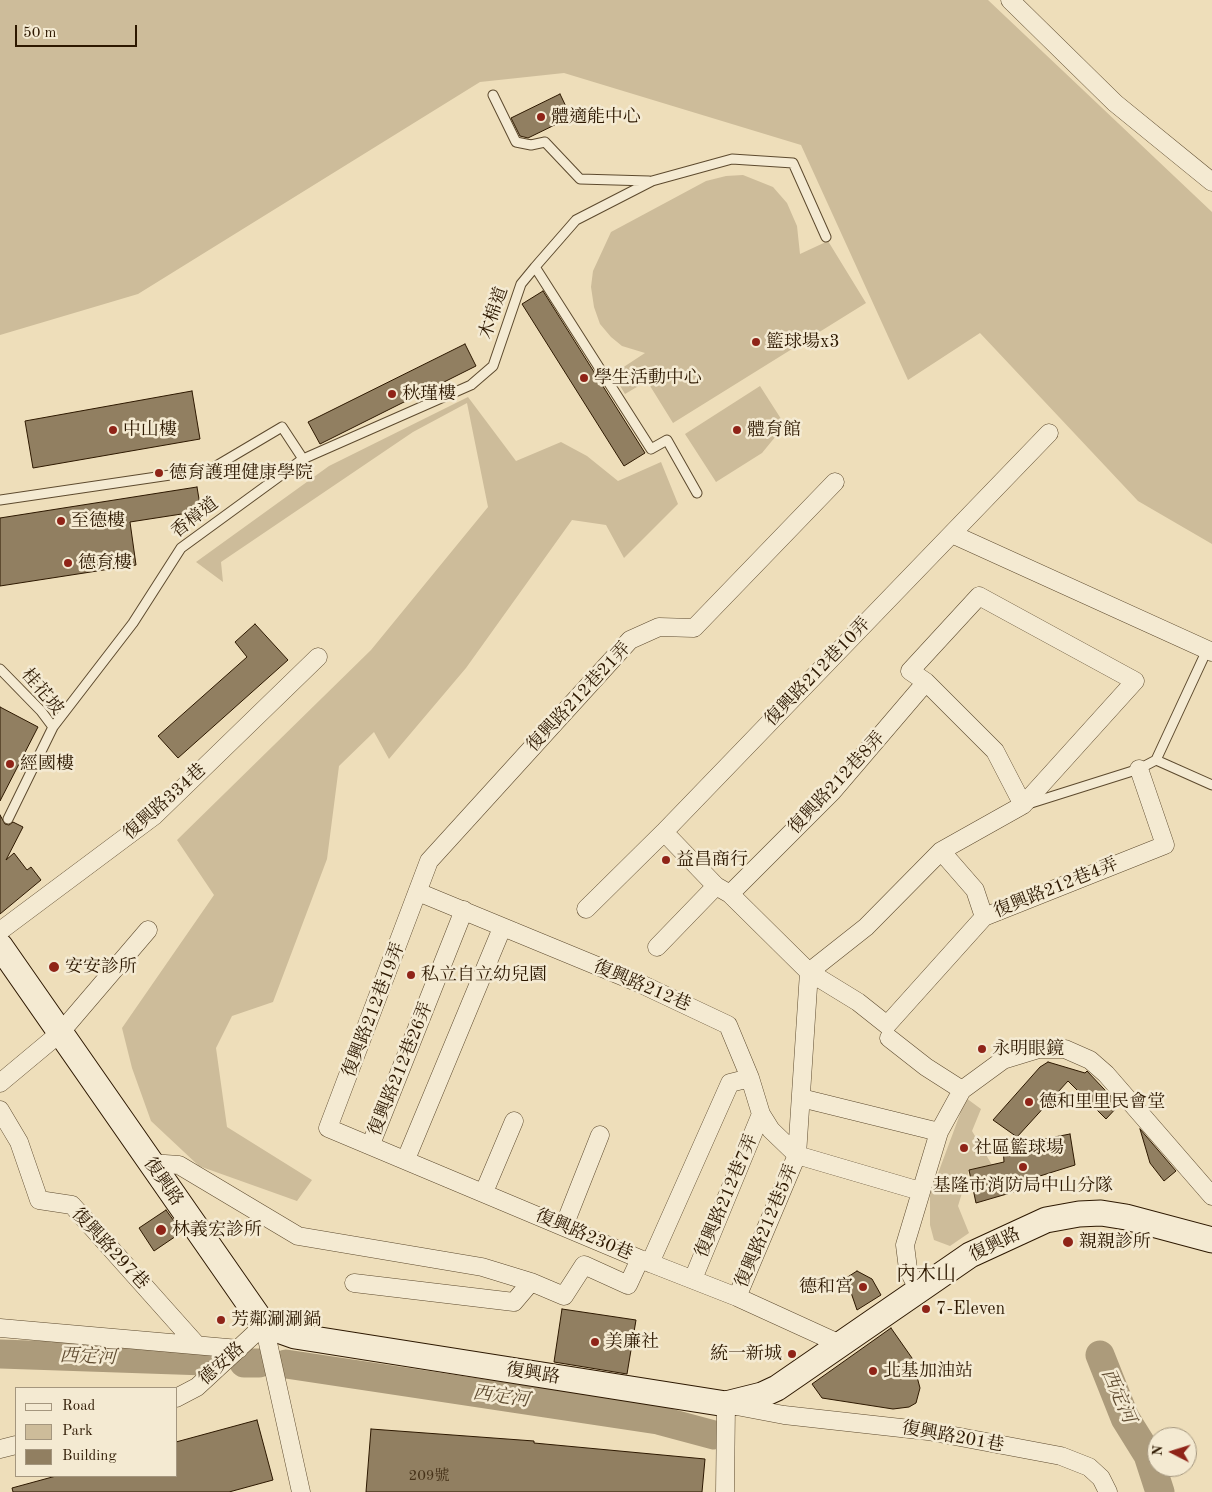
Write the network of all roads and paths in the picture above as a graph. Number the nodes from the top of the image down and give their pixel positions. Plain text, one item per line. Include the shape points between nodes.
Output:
1 (1010, 0) edge
2 (493, 95) dead end
3 (652, 181) junction
4 (1212, 182) edge
5 (826, 237) dead end
6 (535, 267) junction
7 (1048, 433) dead end
8 (303, 459) junction
9 (835, 482) dead end
10 (697, 493) dead end
11 (0, 500) edge
12 (952, 534) junction
13 (1210, 651) edge
14 (318, 657) dead end
15 (0, 669) edge
16 (926, 682) junction
17 (53, 727) junction
18 (1156, 760) junction
19 (1139, 769) junction
20 (1212, 785) edge
21 (1023, 805) junction
22 (8, 819) dead end
23 (664, 832) junction
24 (940, 851) junction
25 (723, 890) junction
26 (418, 892) junction
27 (586, 909) dead end
28 (464, 910) junction
29 (984, 917) junction
30 (502, 928) junction
31 (148, 930) dead end
32 (0, 931) edge
33 (0, 946) edge
34 (657, 947) dead end
35 (809, 972) junction
36 (60, 1033) junction
37 (889, 1038) dead end
38 (750, 1078) junction
39 (0, 1082) edge
40 (962, 1090) junction
41 (801, 1098) junction
42 (0, 1110) edge
43 (761, 1114) junction
44 (514, 1121) dead end
45 (328, 1128) joint
46 (939, 1132) junction
47 (600, 1135) dead end
48 (371, 1144) junction
49 (797, 1155) junction
50 (406, 1159) junction
51 (150, 1163) junction
52 (920, 1191) junction
53 (484, 1192) junction
54 (1212, 1196) edge
55 (564, 1226) junction
56 (1212, 1240) edge
57 (645, 1261) junction
58 (693, 1279) junction
59 (531, 1282) junction
60 (354, 1283) dead end
61 (919, 1291) junction
62 (738, 1297) junction
63 (264, 1326) junction
64 (0, 1328) edge
65 (196, 1344) junction
66 (840, 1344) junction
67 (239, 1349) junction
68 (777, 1388) junction
69 (178, 1397) edge
70 (726, 1404) junction
71 (784, 1415) junction
72 (15, 1445) edge
73 (0, 1449) edge
74 (301, 1492) edge
75 (725, 1492) edge
76 (1108, 1492) edge

1 - 4 street via 1115,103
2 - 3 lane via 516,142 532,145 545,142 580,179
3 - 5 lane via 732,158 793,163
3 - 6 lane, 木棉道 via 576,220
6 - 8 lane, 木棉道 via 521,284 493,366 471,385
6 - 10 lane via 651,449 667,440
7 - 12 street, 復興路212巷10弄
8 - 11 lane via 282,427 211,469
8 - 17 lane, 香樟道 via 181,548 132,623
9 - 26 street, 復興路212巷21弄 via 694,628 659,627 630,640 429,861
12 - 13 street
12 - 23 street, 復興路212巷10弄
13 - 18 lane
14 - 32 street, 復興路334巷 via 154,816
15 - 17 lane, 桂花坡
16 - 21 street via 995,751
16 - 21 street via 910,671 979,596 1135,681
16 - 25 street, 復興路212巷8弄 via 832,792
17 - 22 lane, 桂花坡
18 - 19 lane
18 - 20 lane
19 - 21 lane
19 - 29 street, 復興路212巷4弄 via 1165,845
21 - 24 street
23 - 25 street
23 - 27 street, 復興路212巷10弄
24 - 29 street via 975,890
24 - 35 street via 866,927
25 - 34 street, 復興路212巷8弄
25 - 35 street
26 - 28 street, 復興路212巷
26 - 45 street, 復興路212巷19弄
28 - 30 street, 復興路212巷
28 - 48 street, 復興路212巷26弄
29 - 35 street, 復興路212巷4弄 via 887,1025 858,1002
30 - 38 street, 復興路212巷 via 641,984 728,1024
30 - 50 street
31 - 36 street
33 - 36 street, 復興路
35 - 41 street
36 - 39 street
36 - 51 street, 復興路
37 - 40 street
38 - 43 street, 復興路212巷
38 - 57 street via 730,1084
40 - 46 street
40 - 54 street via 1003,1060 1039,1049 1065,1049 1098,1065
41 - 46 street
41 - 49 street
42 - 65 street, 復興路297巷 via 19,1142 40,1200 72,1205
43 - 49 street, 復興路212巷 via 771,1130
43 - 58 street, 復興路212巷7弄
44 - 53 street
45 - 48 street, 復興路230巷
46 - 52 street
47 - 55 street
48 - 50 street, 復興路230巷
49 - 52 street, 復興路212巷
49 - 62 street, 復興路212巷5弄
50 - 53 street, 復興路230巷
51 - 59 street via 178,1165 298,1236 482,1267
51 - 63 street, 復興路
52 - 61 street via 905,1245 908,1269
53 - 55 street, 復興路230巷
55 - 57 street, 復興路230巷
56 - 61 street, 復興路 via 1101,1213 1079,1214 1046,1220 970,1255
57 - 58 street, 復興路230巷
57 - 59 street via 628,1285 584,1265 564,1296
58 - 62 street, 復興路230巷
59 - 60 street via 514,1302
61 - 66 street, 復興路
62 - 66 street, 復興路230巷
63 - 67 street, 德安路
63 - 70 street, 復興路 via 295,1336
63 - 74 street
64 - 65 street
65 - 67 street
66 - 68 street, 復興路
67 - 69 street, 德安路 via 197,1387
68 - 70 street, 復興路
68 - 71 street
70 - 71 street, 復興路201巷
70 - 75 street
71 - 76 street, 復興路201巷 via 928,1431 1061,1456 1089,1467 1101,1478
72 - 73 street

